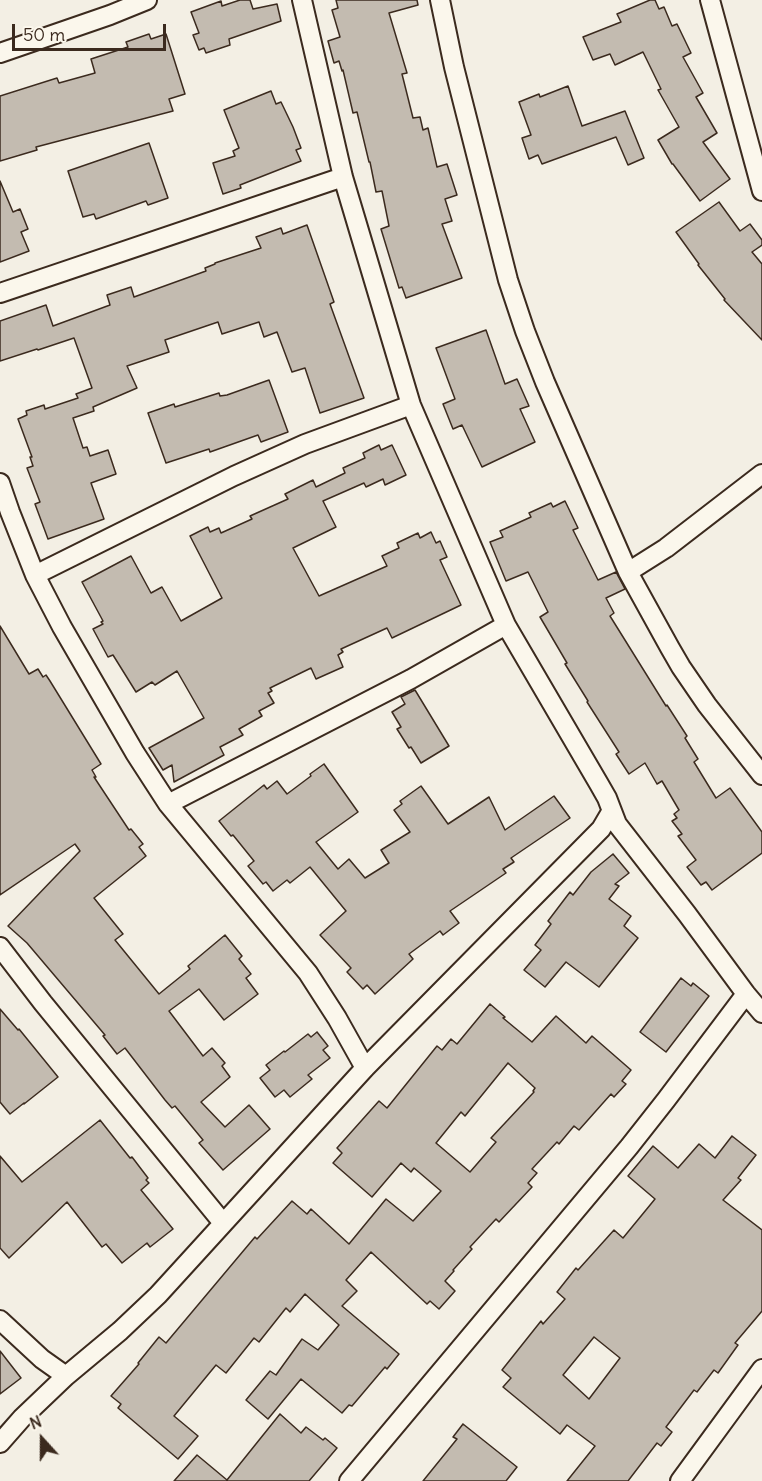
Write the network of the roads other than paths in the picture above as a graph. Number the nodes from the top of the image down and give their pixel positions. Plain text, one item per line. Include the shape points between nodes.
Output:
1 (147, 0) edge
2 (302, 0) edge
3 (440, 0) edge
4 (710, 0) edge
5 (0, 53) edge
6 (343, 177) junction
7 (762, 191) edge
8 (0, 293) edge
9 (411, 405) junction
10 (762, 474) edge
11 (0, 483) edge
12 (628, 572) junction
13 (35, 575) junction
14 (506, 625) junction
15 (762, 775) edge
16 (168, 804) junction
17 (611, 812) junction
18 (0, 947) edge
19 (746, 994) junction
20 (762, 1014) edge
21 (365, 1068) junction
22 (223, 1223) junction
23 (0, 1320) edge
24 (762, 1369) edge
25 (66, 1376) junction
26 (0, 1443) edge
27 (349, 1481) edge
28 (680, 1481) edge

1 - 5 street
2 - 6 street
3 - 12 street via 508,280 544,382
4 - 7 street
6 - 8 street
6 - 9 street
9 - 13 street via 304,444
9 - 14 street
10 - 12 street via 666,548
11 - 13 street
12 - 15 street via 681,667
13 - 16 street
14 - 16 street via 411,679
14 - 17 street via 607,798
16 - 21 street via 308,973
17 - 19 street
17 - 21 street via 601,829
18 - 22 street
19 - 20 street
19 - 27 street via 629,1147
21 - 22 street
22 - 25 street via 158,1295
23 - 25 street
24 - 28 street
25 - 26 street

